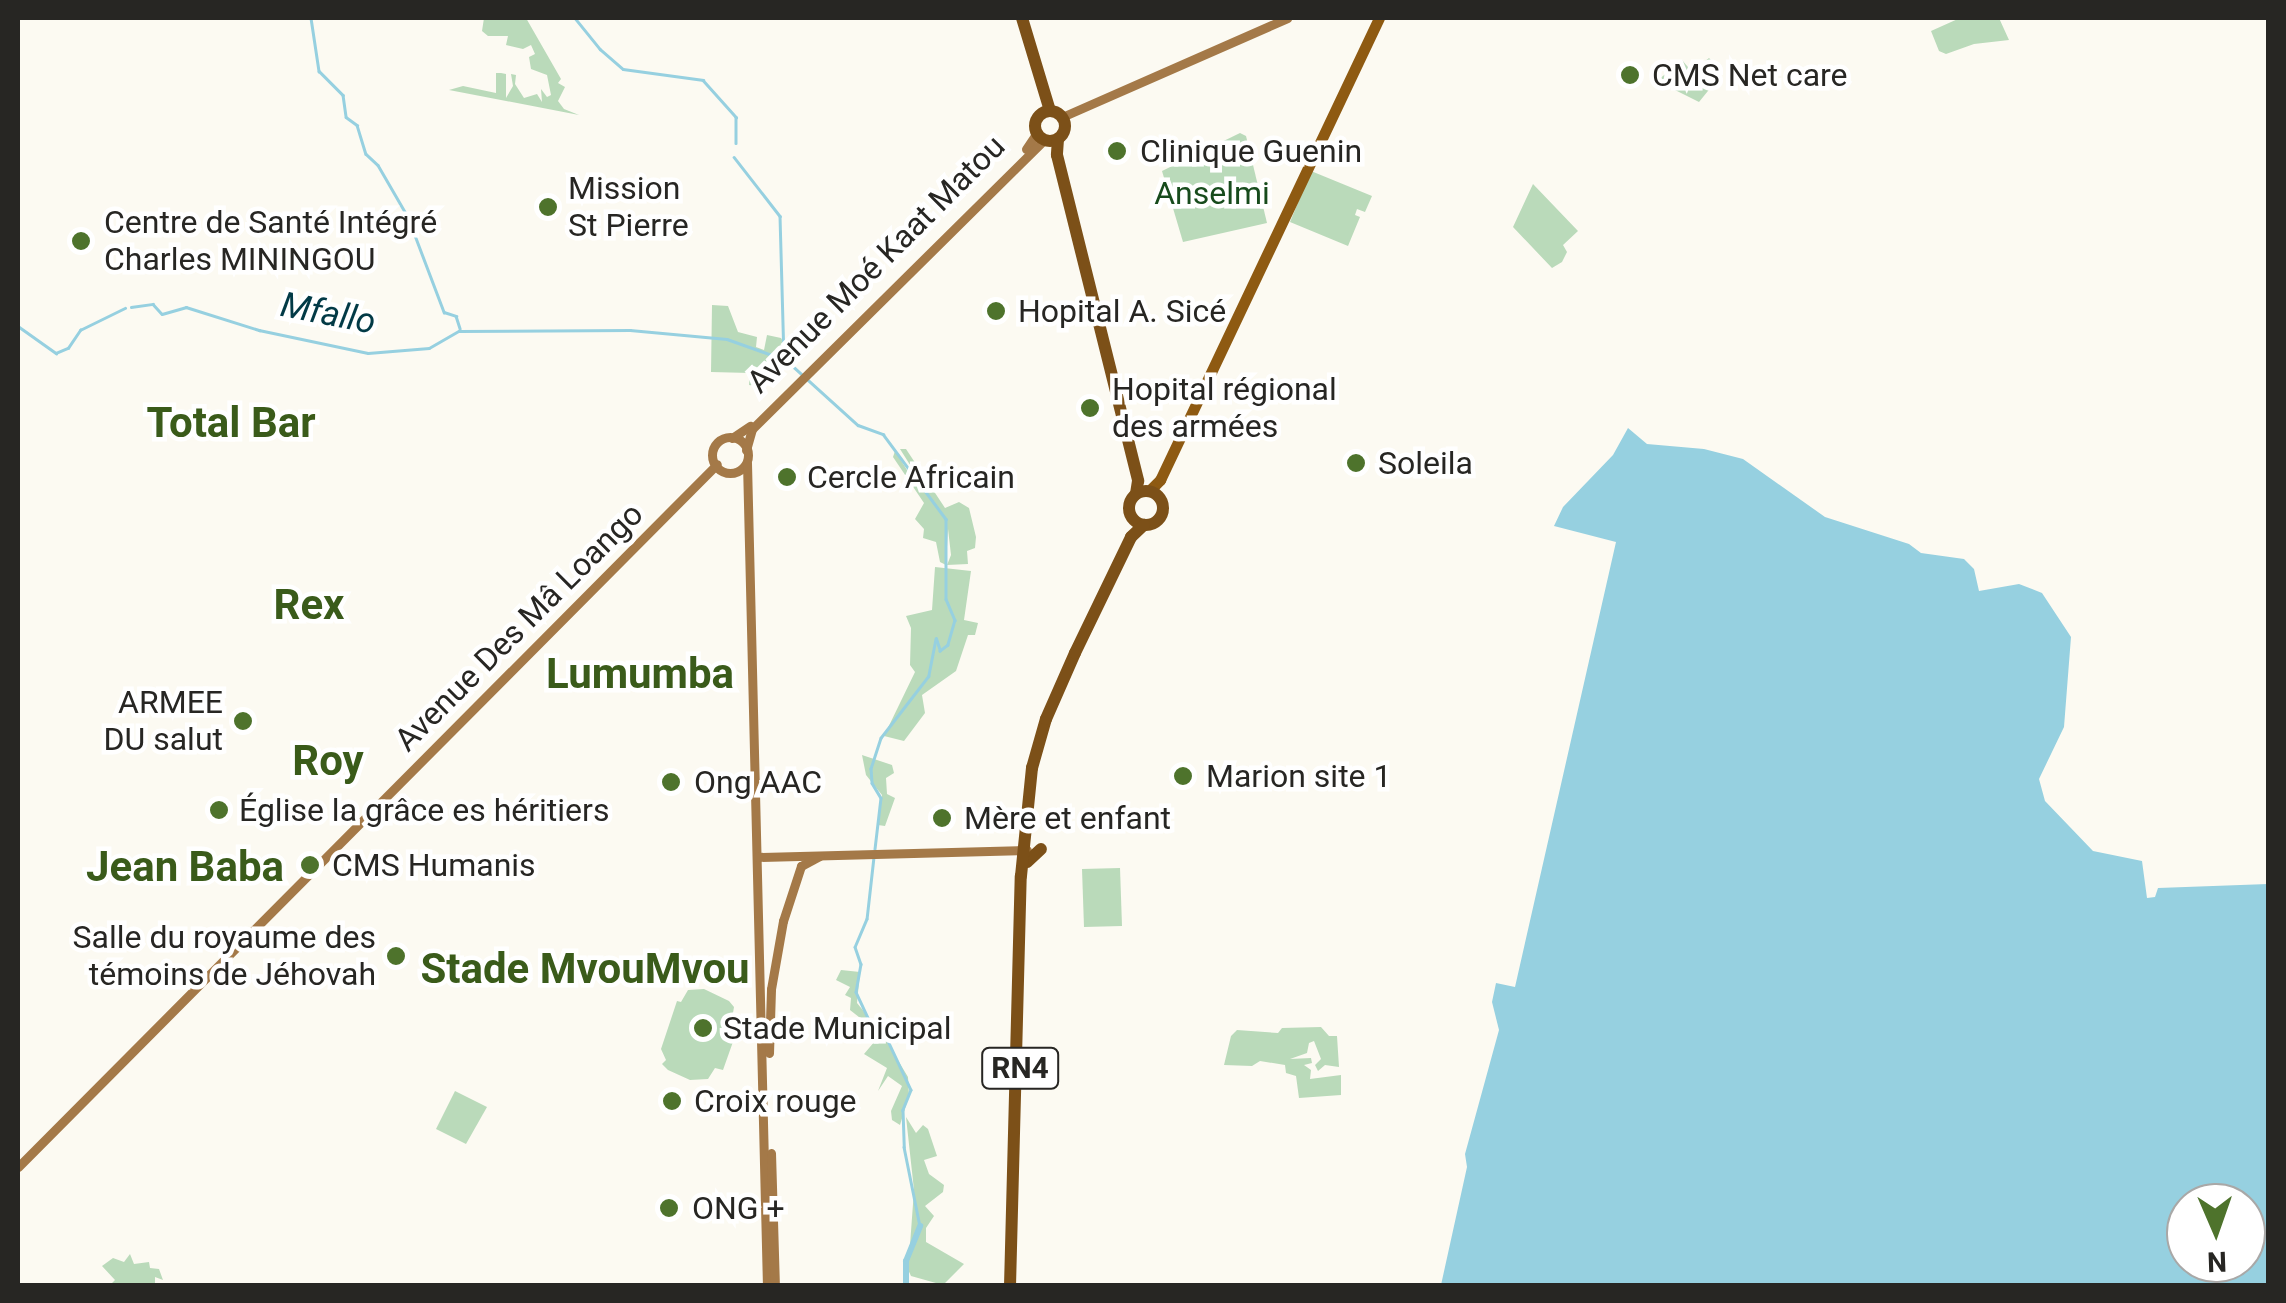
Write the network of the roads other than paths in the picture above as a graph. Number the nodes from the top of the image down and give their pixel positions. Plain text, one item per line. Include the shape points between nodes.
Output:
1 (1022, 18) edge
2 (1288, 18) edge
3 (1380, 18) edge
4 (1050, 128) junction
5 (750, 428) junction
6 (732, 438) junction
7 (746, 450) junction
8 (717, 464) junction
9 (745, 470) junction
10 (1146, 491) junction
11 (1130, 515) junction
12 (1144, 525) junction
13 (1131, 537) junction
14 (1029, 849) junction
15 (758, 857) junction
16 (799, 862) junction
17 (18, 1166) edge
18 (767, 1286) edge
19 (775, 1286) edge
20 (1012, 1286) edge

1 - 4 highway, RN4
2 - 4 main road, Avenue Moé Kaat Matou
3 - 10 main road via 1364,62 1338,90 1160,480
4 - 5 main road, Avenue Moé Kaat Matou
4 - 10 highway, RN4
5 - 6 main road, Avenue Moé Kaat Matou
5 - 7 main road
6 - 7 main road
6 - 8 main road, Avenue Des Mâ Loango via 711,447
7 - 9 main road
8 - 9 main road
8 - 17 main road, Avenue Des Mâ Loango
9 - 15 main road
10 - 11 highway, RN4 via 1129,504
10 - 12 highway, RN4 via 1160,517
11 - 12 highway
11 - 13 highway, RN4
12 - 13 highway, RN4
13 - 14 highway, RN4 via 1046,718 1030,774
14 - 16 main road
14 - 20 highway, RN4
15 - 16 main road
15 - 18 main road
16 - 19 main road via 770,1006

